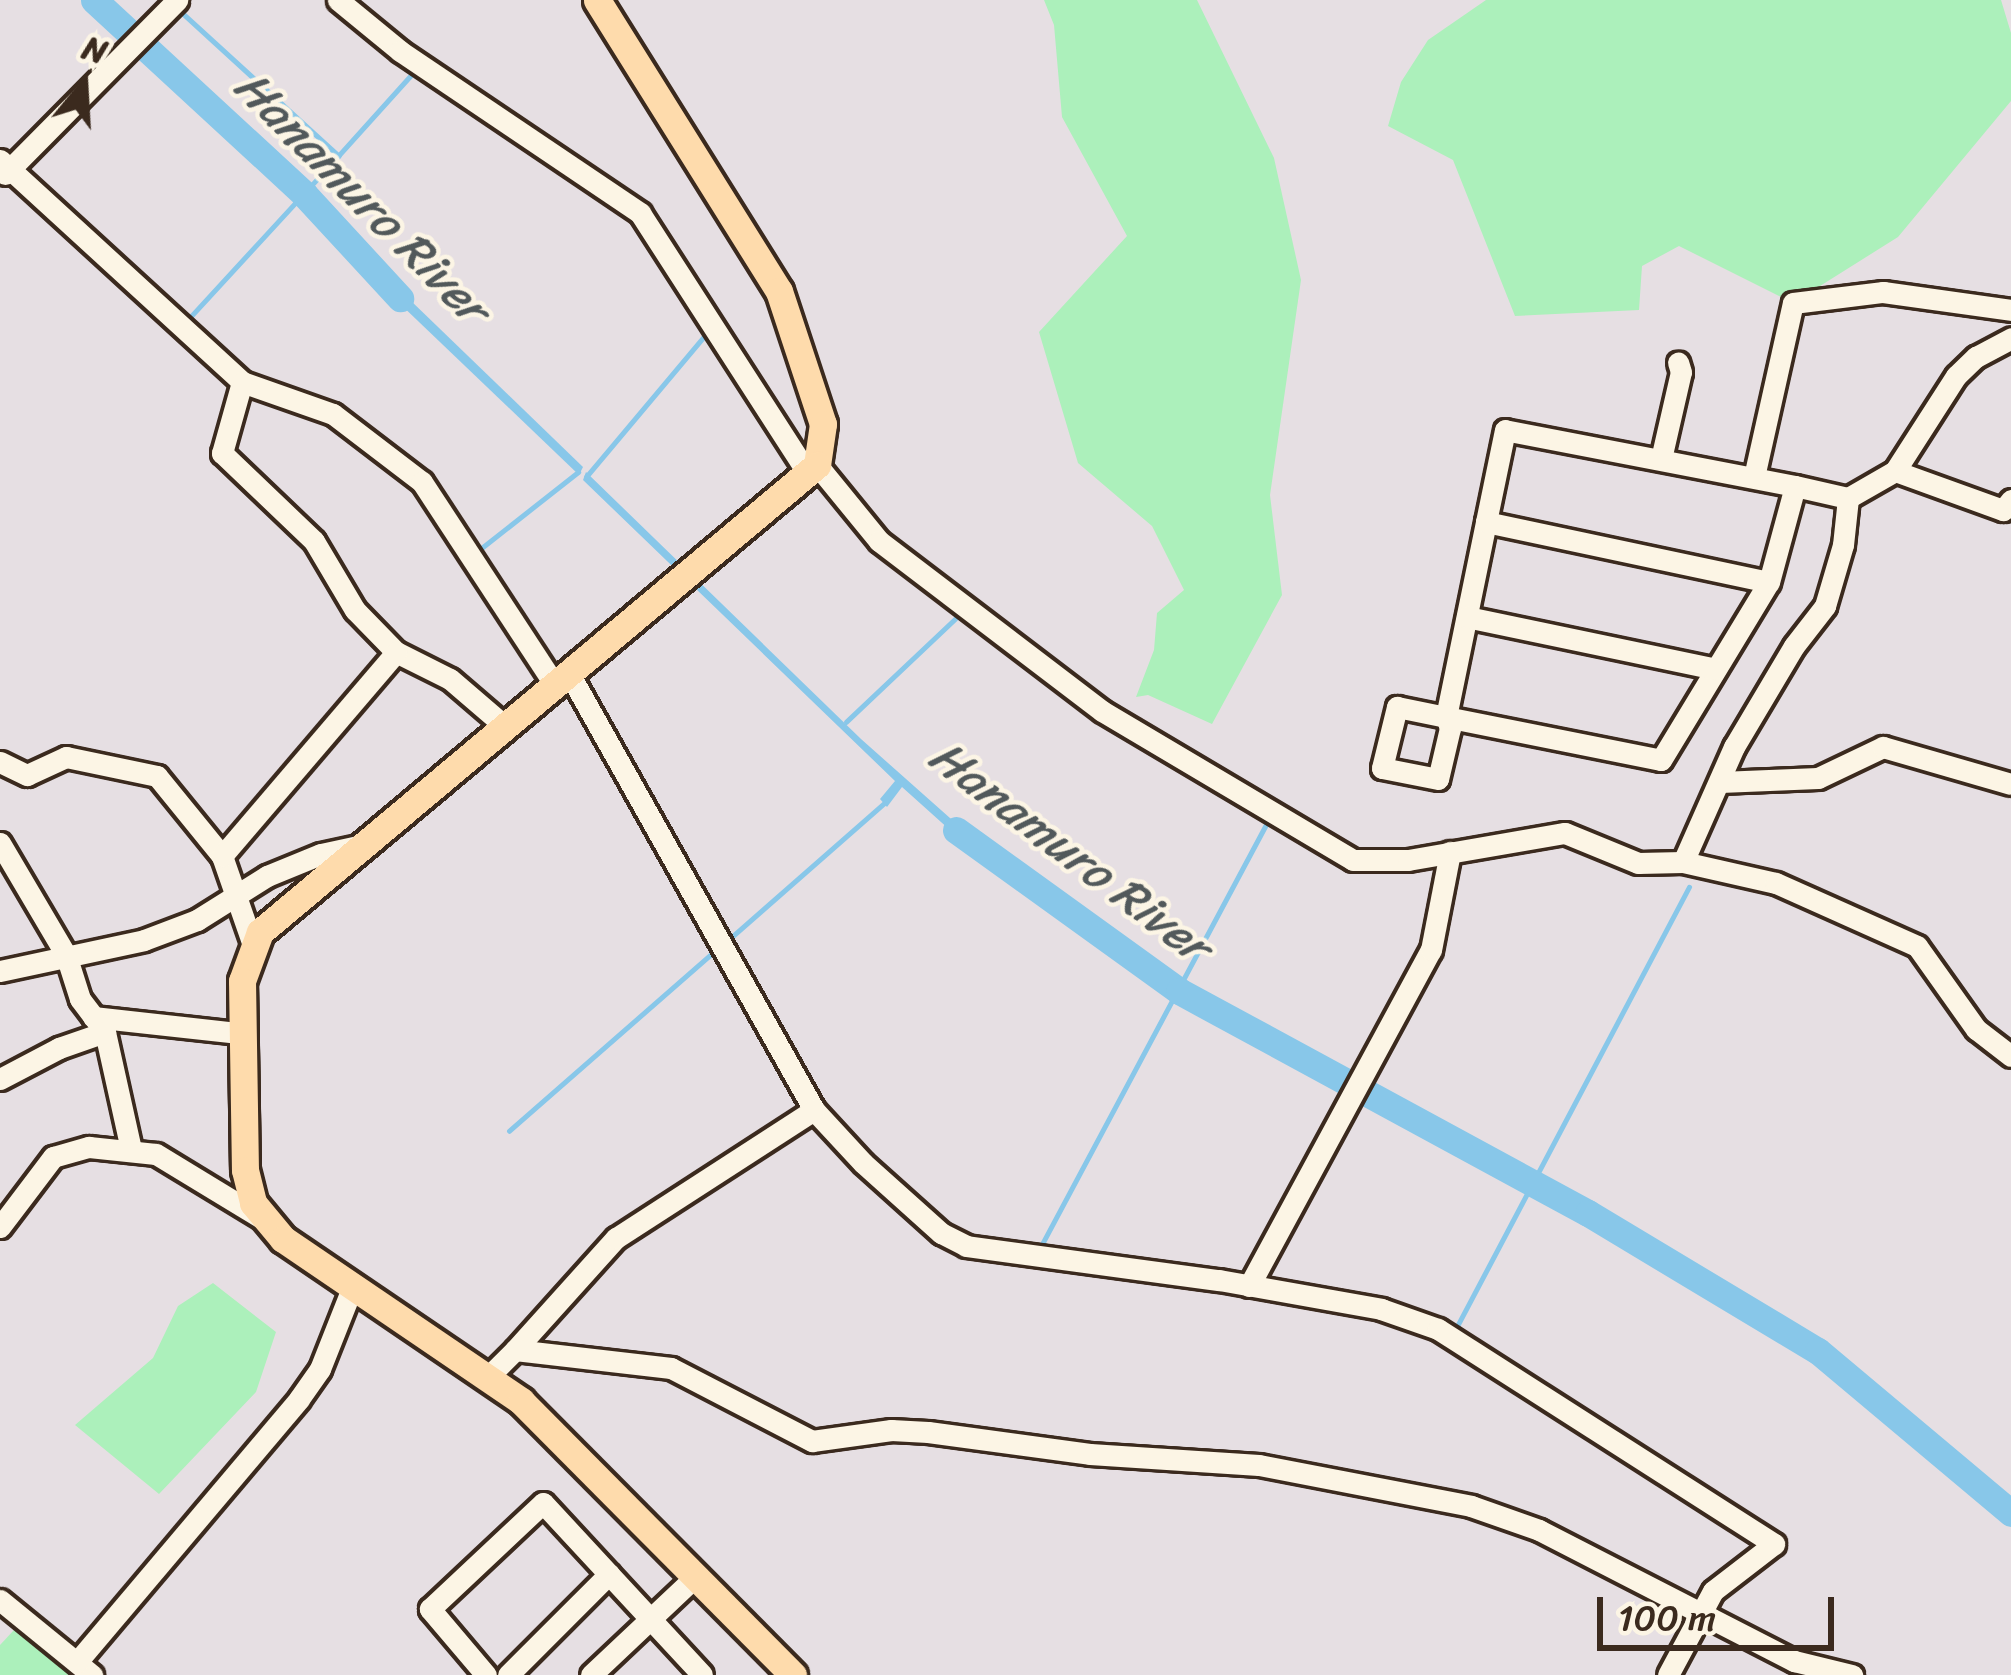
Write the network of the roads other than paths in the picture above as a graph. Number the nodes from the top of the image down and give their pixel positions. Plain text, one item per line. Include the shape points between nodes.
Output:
1 (338, 0) edge
2 (596, 0) edge
3 (175, 2) edge
4 (4, 169) edge
5 (2011, 310) edge
6 (2011, 338) edge
7 (1678, 362) dead end
8 (242, 382) junction
9 (1661, 459) junction
10 (813, 470) junction
11 (1895, 471) junction
12 (1754, 476) junction
13 (1795, 487) junction
14 (1848, 498) junction
15 (2011, 500) edge
16 (1486, 522) junction
17 (1769, 582) junction
18 (1467, 617) junction
19 (396, 652) junction
20 (1715, 669) junction
21 (563, 681) junction
22 (506, 727) junction
23 (0, 762) edge
24 (1720, 782) junction
25 (2011, 784) edge
26 (0, 843) edge
27 (358, 845) junction
28 (1450, 852) junction
29 (222, 856) junction
30 (1684, 862) junction
31 (237, 895) junction
32 (253, 945) junction
33 (66, 955) junction
34 (0, 971) edge
35 (99, 1024) junction
36 (239, 1033) junction
37 (2011, 1056) edge
38 (0, 1078) edge
39 (814, 1111) junction
40 (131, 1149) junction
41 (263, 1219) junction
42 (0, 1227) edge
43 (1250, 1286) junction
44 (352, 1288) junction
45 (515, 1350) junction
46 (489, 1376) junction
47 (609, 1574) junction
48 (695, 1577) junction
49 (0, 1600) edge
50 (1700, 1615) junction
51 (651, 1619) junction
52 (1794, 1668) edge
53 (85, 1669) edge
54 (486, 1675) edge
55 (508, 1675) edge
56 (591, 1675) edge
57 (702, 1675) edge
58 (793, 1675) edge
59 (1668, 1675) edge
60 (1852, 1675) edge

1 - 10 street via 640,213
2 - 10 main road via 779,291 823,424
3 - 4 street
4 - 8 street
5 - 12 street via 1883,292 1793,303
6 - 11 street via 1956,376
7 - 9 street
8 - 19 street via 222,453 314,541 355,610
8 - 21 street via 333,414 422,482
9 - 12 street
9 - 16 street via 1505,430
10 - 21 main road
10 - 28 street via 879,541 1102,711 1353,860
11 - 14 street
11 - 15 street via 2003,510
12 - 13 street
13 - 14 street
13 - 17 street
14 - 24 street via 1825,606 1793,646
16 - 17 street
16 - 18 street
17 - 20 street
18 - 20 street
18 - 20 street via 1446,717 1660,760
19 - 22 street via 450,679
19 - 29 street
21 - 22 main road
21 - 39 street
22 - 27 main road
23 - 29 street via 27,775 66,757 157,776
24 - 25 street via 1817,778 1883,747
24 - 30 street
26 - 33 street
27 - 31 street
27 - 32 main road
28 - 30 street via 1565,833 1638,863
28 - 43 street via 1431,950
29 - 31 street
30 - 37 street via 1776,883 1892,930 1916,946 1976,1029
31 - 32 street
31 - 33 street via 144,940
32 - 36 main road
33 - 34 street
33 - 35 street via 80,999
35 - 36 street
35 - 38 street
35 - 40 street
36 - 41 main road via 244,1170
39 - 43 street via 902,1201 966,1246
39 - 45 street via 616,1238
40 - 41 street via 181,1166
40 - 42 street via 89,1147 53,1157
41 - 44 main road
43 - 50 street via 1381,1309 1438,1329 1774,1544 1714,1591
44 - 46 main road
44 - 53 street via 320,1370
45 - 46 street
45 - 50 street via 671,1368 812,1441 928,1432 1259,1465 1471,1506 1539,1530
46 - 48 main road
47 - 51 street
47 - 54 street via 543,1503 430,1609
47 - 55 street
48 - 51 street
48 - 58 main road
49 - 53 street
50 - 52 street
50 - 59 street
51 - 56 street
51 - 57 street
52 - 60 street

